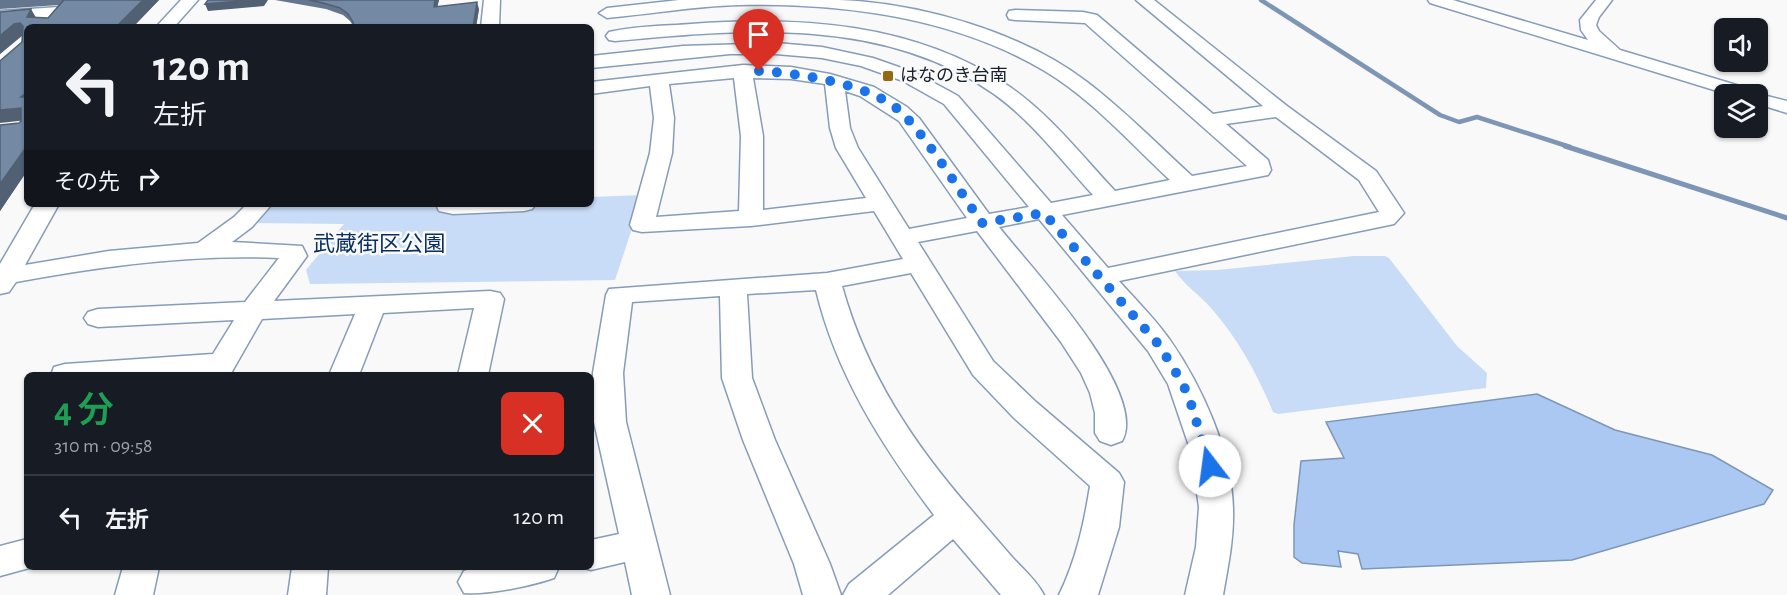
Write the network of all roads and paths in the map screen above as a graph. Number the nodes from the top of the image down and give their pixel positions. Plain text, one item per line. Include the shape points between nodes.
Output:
1 (190, 0) edge
2 (492, 0) edge
3 (1144, 0) edge
4 (1436, 0) edge
5 (1604, 0) edge
6 (799, 1) edge
7 (607, 7) edge
8 (948, 7) dead end
9 (1019, 8) edge
10 (910, 15) junction
11 (0, 16) edge
12 (937, 20) junction
13 (47, 24) edge
14 (168, 24) edge
15 (490, 24) edge
16 (881, 38) junction
17 (995, 39) junction
18 (616, 47) junction
19 (1616, 54) junction
20 (594, 60) edge
21 (743, 71) junction
22 (659, 79) junction
23 (834, 82) junction
24 (1714, 84) edge
25 (619, 85) junction
26 (594, 88) edge
27 (1768, 101) edge
28 (1787, 107) edge
29 (1280, 110) junction
30 (1208, 121) junction
31 (1189, 185) junction
32 (1110, 199) junction
33 (881, 203) junction
34 (45, 207) edge
35 (257, 207) edge
36 (1044, 213) junction
37 (751, 219) junction
38 (982, 223) junction
39 (902, 238) junction
40 (203, 252) junction
41 (918, 264) junction
42 (1101, 277) junction
43 (2, 280) edge
44 (827, 281) junction
45 (733, 289) junction
46 (372, 305) junction
47 (253, 311) junction
48 (98, 318) dead end
49 (218, 369) edge
50 (126, 372) edge
51 (345, 372) edge
52 (474, 372) edge
53 (1111, 433) dead end
54 (957, 518) junction
55 (639, 544) junction
56 (594, 554) edge
57 (24, 555) edge
58 (0, 561) edge
59 (140, 570) edge
60 (310, 570) edge
61 (528, 570) edge
62 (477, 581) edge
63 (134, 595) edge
64 (307, 595) edge
65 (651, 595) edge
66 (822, 595) edge
67 (862, 595) edge
68 (1025, 595) edge
69 (1078, 595) edge
70 (1204, 595) edge

1 - 14 street
2 - 15 street
3 - 29 street
4 - 19 street
5 - 19 street via 1587,26
6 - 7 street
6 - 10 street
7 - 18 street
8 - 12 street
9 - 17 street
9 - 30 street via 1091,19
10 - 12 street
10 - 16 street
11 - 13 street via 59,12
12 - 17 street
16 - 18 street via 810,28 701,27
16 - 32 street via 942,57 996,86 1027,112
17 - 31 street via 1046,63 1080,86
18 - 20 street
18 - 25 street
18 - 36 street via 788,48 864,60 904,75 951,100
19 - 24 street
21 - 22 street
21 - 23 street
21 - 37 street via 752,136
22 - 25 street
22 - 37 street via 664,118 662,142 642,225
23 - 33 street via 840,128 847,148
23 - 38 street via 902,112
25 - 26 street
27 - 28 street
29 - 30 street
29 - 42 street via 1368,176 1392,213 1390,216
30 - 31 street via 1260,165 1260,170
31 - 32 street
32 - 36 street
33 - 37 street
33 - 39 street
34 - 43 street
35 - 40 street
36 - 38 street
36 - 42 street
38 - 39 street
38 - 53 street via 1095,370 1113,418
39 - 41 street
40 - 43 street via 93,262
40 - 47 street via 293,251 294,256
41 - 44 street
41 - 69 street via 983,368 1107,482 1101,526
42 - 70 street via 1159,345 1183,384 1207,452 1216,507 1214,547
44 - 45 street
44 - 54 street via 834,316 850,357 881,416 916,469
45 - 55 street via 619,295 608,373 610,422
45 - 66 street via 737,378
46 - 47 street
46 - 51 street
46 - 52 street via 490,298
47 - 48 street
47 - 49 street
49 - 50 street
54 - 67 street
54 - 68 street via 998,569
55 - 56 street
55 - 65 street
57 - 58 street
59 - 63 street
60 - 64 street
61 - 62 street

